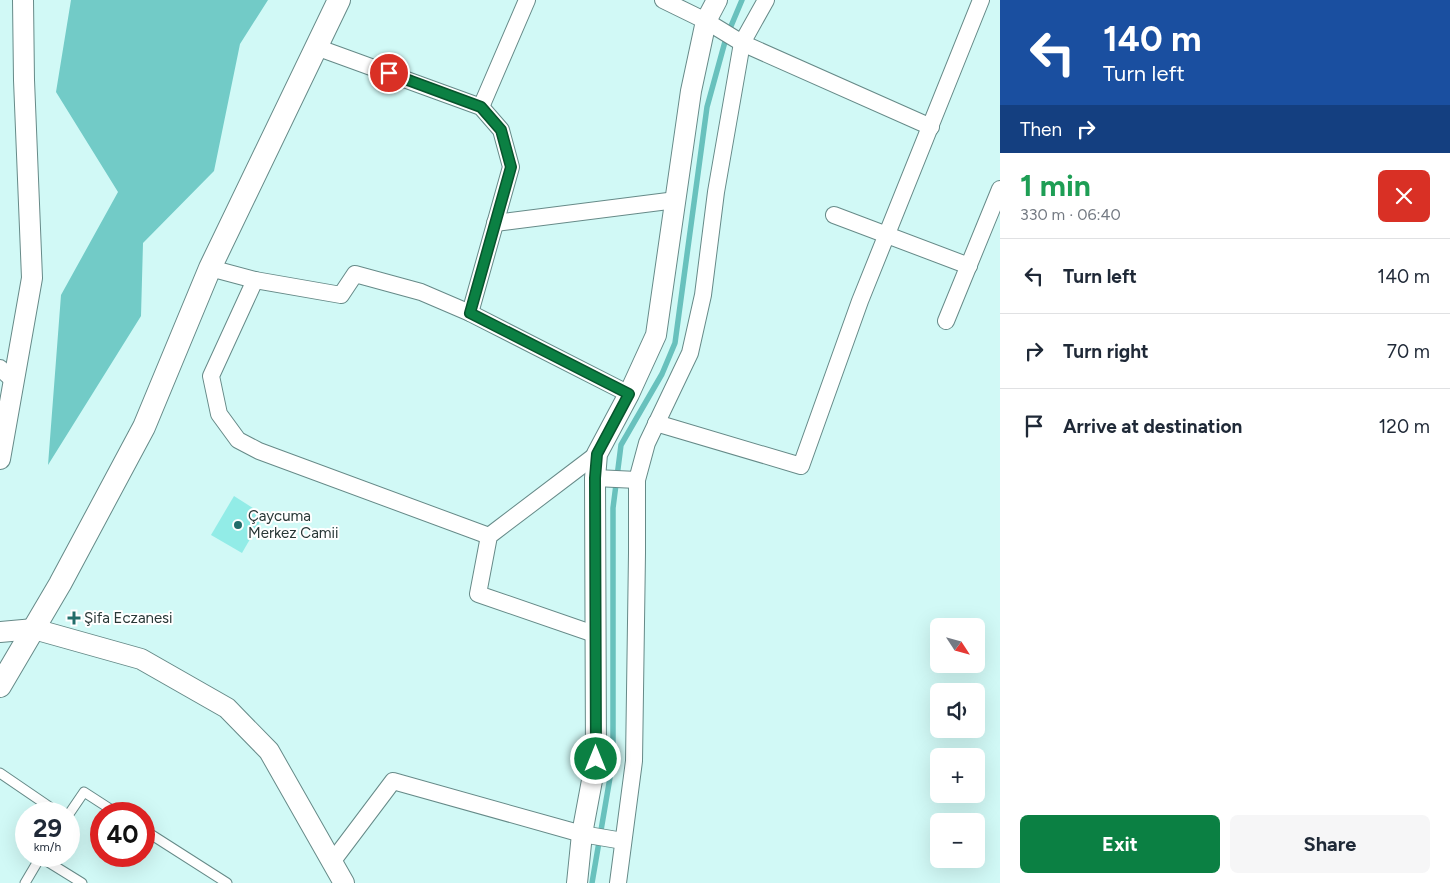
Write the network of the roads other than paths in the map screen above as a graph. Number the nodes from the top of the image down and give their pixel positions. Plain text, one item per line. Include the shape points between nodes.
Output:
1 (23, 0) edge
2 (339, 0) edge
3 (527, 0) edge
4 (663, 0) edge
5 (717, 0) edge
6 (766, 0) edge
7 (981, 0) edge
8 (710, 24) junction
9 (739, 41) junction
10 (316, 47) junction
11 (481, 107) junction
12 (931, 126) junction
13 (1000, 189) edge
14 (676, 200) junction
15 (834, 214) dead end
16 (495, 223) junction
17 (888, 235) junction
18 (969, 266) junction
19 (210, 268) junction
20 (255, 280) junction
21 (470, 313) junction
22 (946, 321) dead end
23 (7, 374) edge
24 (629, 394) junction
25 (656, 423) junction
26 (597, 454) junction
27 (0, 458) edge
28 (600, 478) junction
29 (631, 479) junction
30 (489, 536) junction
31 (34, 629) junction
32 (0, 632) edge
33 (597, 635) junction
34 (0, 686) edge
35 (0, 773) edge
36 (42, 802) edge
37 (77, 802) edge
38 (99, 802) edge
39 (586, 835) junction
40 (155, 837) edge
41 (619, 841) junction
42 (332, 862) junction
43 (34, 867) edge
44 (56, 867) edge
45 (25, 883) edge
46 (82, 883) edge
47 (227, 883) edge
48 (344, 883) edge
49 (577, 883) edge
50 (618, 883) edge

1 - 23 street via 32,278
2 - 10 main road
3 - 11 street
4 - 8 street
5 - 8 street
6 - 9 street
7 - 12 street
8 - 9 street
8 - 14 street via 691,91
9 - 12 street
9 - 25 street via 695,334 690,353
10 - 11 street
10 - 19 main road
11 - 16 street via 501,130 511,167
12 - 17 street
13 - 18 street
14 - 16 street
14 - 24 street via 656,335
15 - 17 street
16 - 21 street
17 - 18 street
17 - 25 street via 860,301 801,466
18 - 22 street
19 - 20 street
19 - 31 main road via 144,427
20 - 21 street via 341,294 354,274 421,292
20 - 30 street via 212,376 219,414 238,440 259,451
21 - 24 street
23 - 27 street
24 - 26 street
25 - 29 street
26 - 28 street
26 - 30 street
28 - 29 street
28 - 33 street
29 - 41 street via 637,553 634,761
30 - 33 street via 478,594
31 - 32 street
31 - 34 main road
31 - 42 street via 141,658 227,708 269,751
33 - 39 street via 596,759
35 - 36 lane
37 - 38 lane via 84,792
39 - 41 street
39 - 42 street via 393,781
39 - 49 street
40 - 47 lane
41 - 50 street
42 - 48 street
43 - 45 lane
44 - 46 lane

